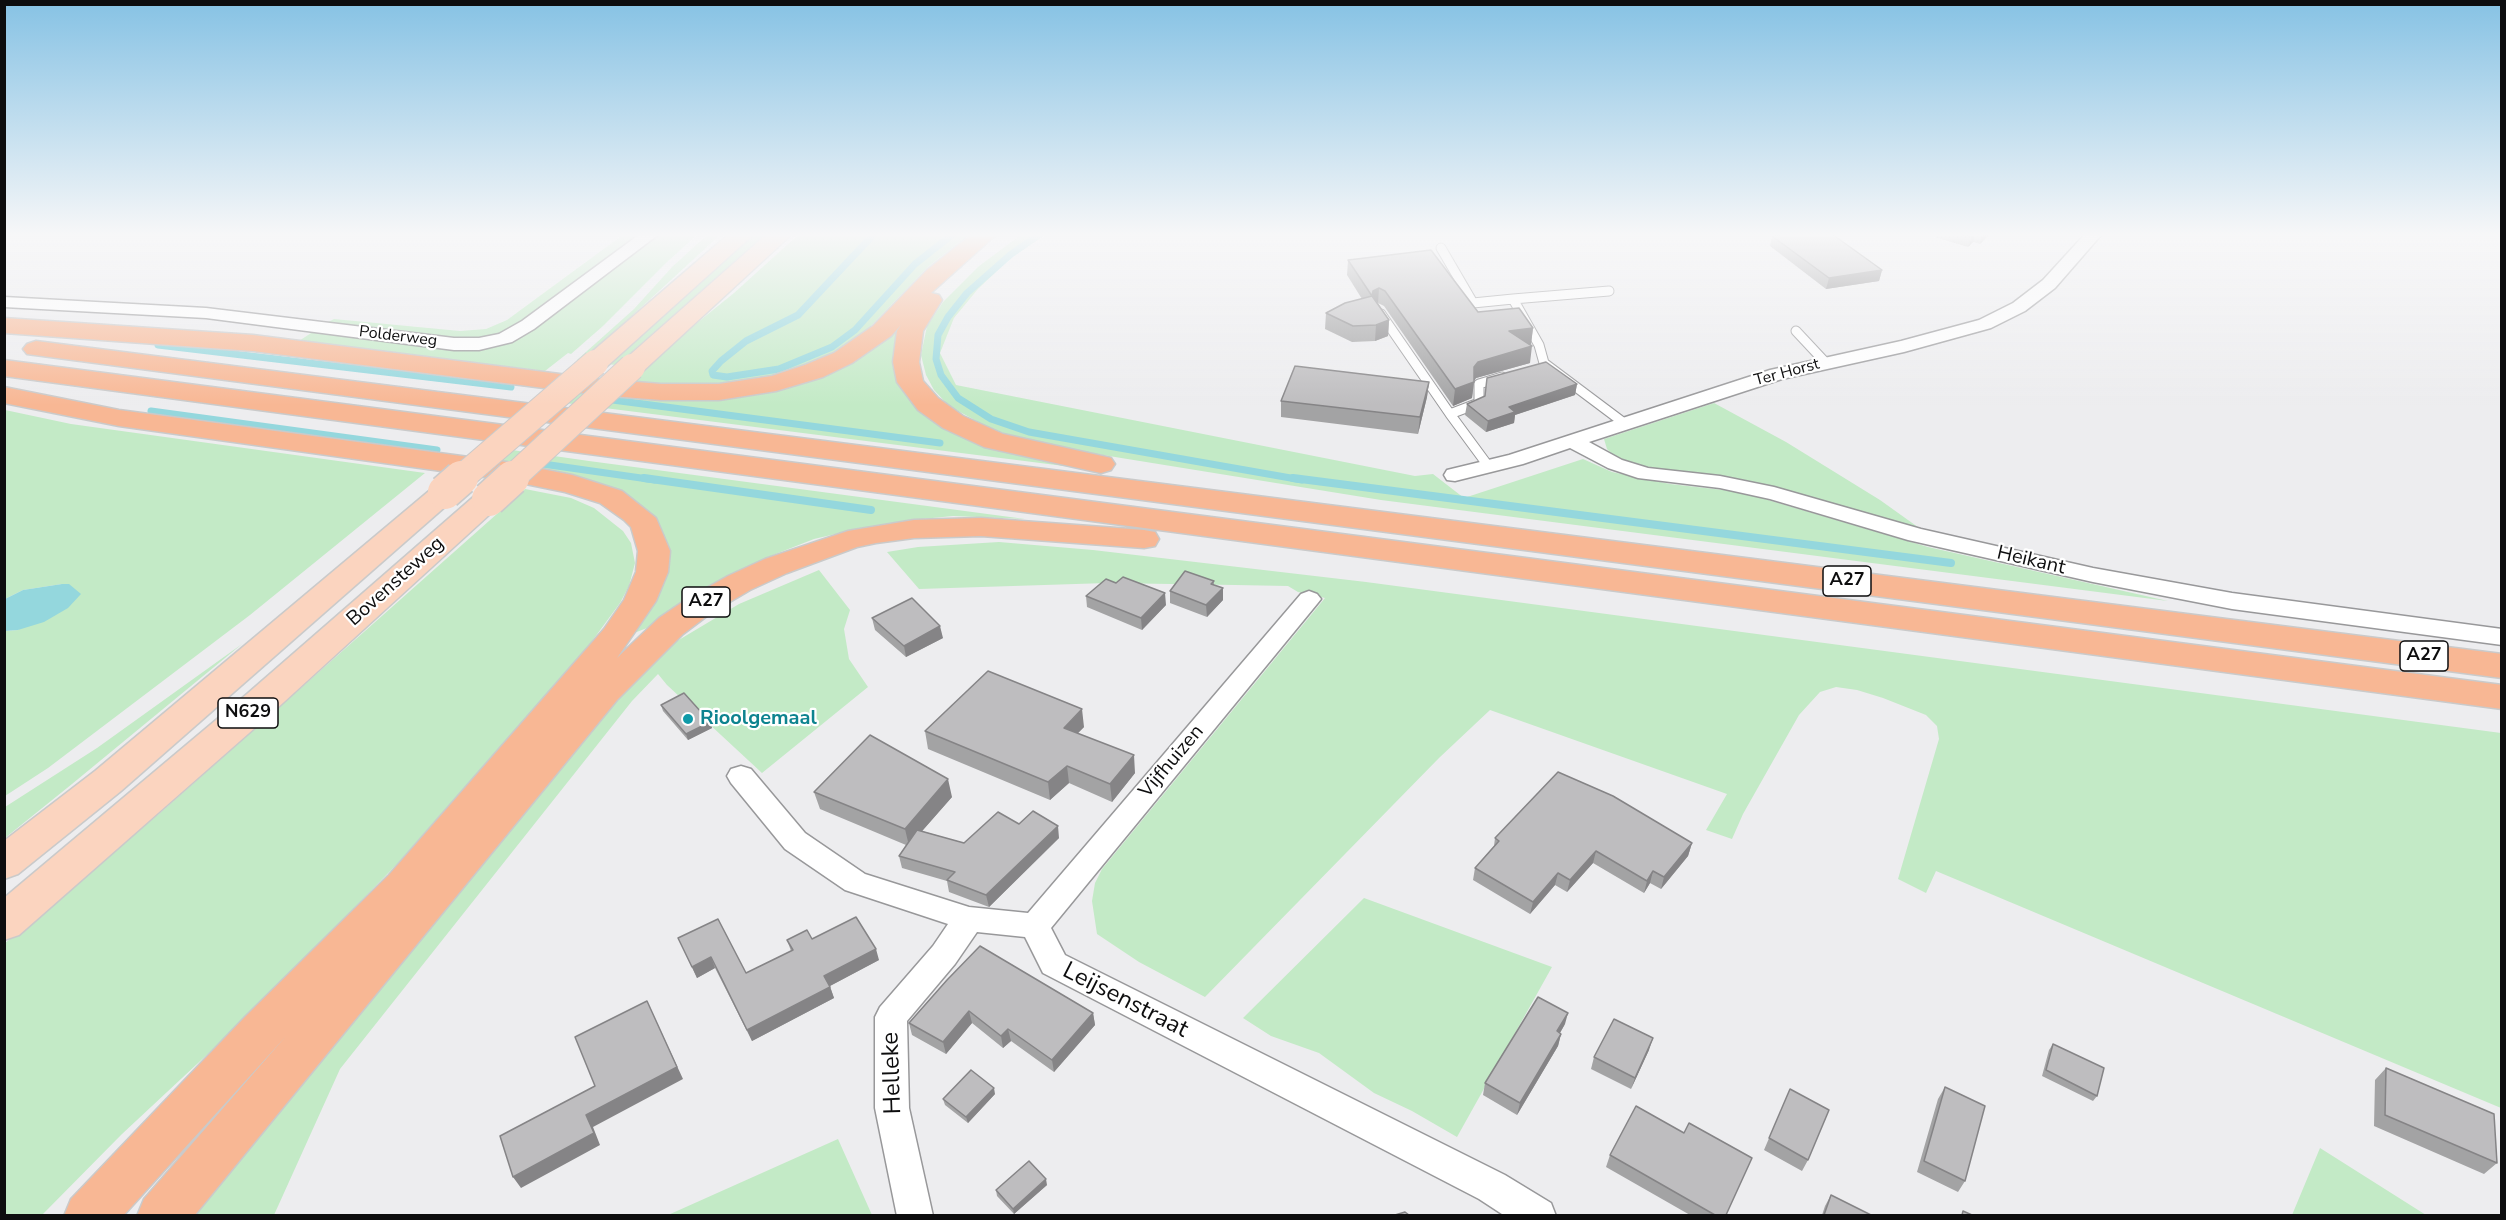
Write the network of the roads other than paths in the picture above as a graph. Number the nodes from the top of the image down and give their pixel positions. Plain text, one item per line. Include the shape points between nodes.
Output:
1 (574, 291) edge
2 (678, 291) edge
3 (718, 291) edge
4 (920, 291) edge
5 (939, 291) edge
6 (1466, 291) edge
7 (1609, 291) dead end
8 (2040, 291) edge
9 (1513, 299) junction
10 (4, 302) edge
11 (1378, 310) edge
12 (4, 325) edge
13 (1796, 331) dead end
14 (4, 345) edge
15 (1825, 362) junction
16 (1546, 364) junction
17 (4, 368) edge
18 (1535, 368) edge
19 (1512, 374) edge
20 (4, 395) edge
21 (1450, 414) junction
22 (1624, 423) junction
23 (1572, 441) junction
24 (1489, 467) junction
25 (1455, 475) dead end
26 (1346, 516) junction
27 (1511, 566) junction
28 (1309, 599) dead end
29 (2502, 637) edge
30 (2502, 666) edge
31 (2502, 697) edge
32 (741, 776) dead end
33 (4, 863) edge
34 (969, 919) junction
35 (4, 923) edge
36 (1035, 926) junction
37 (89, 1215) edge
38 (162, 1215) edge
39 (915, 1215) edge
40 (1538, 1215) edge

1 - 10 street, Polderweg via 505,338 479,344 206,314
2 - 33 main road, Bovensteweg / N629, bridge via 108,781
3 - 35 main road, Bovensteweg / N629, bridge via 260,703
4 - 12 highway via 882,331 843,358 776,384 719,392 661,393 253,343
5 - 26 highway, A27 via 910,331 906,363 910,382 928,404 953,422 994,441
6 - 9 lane via 1473,303
7 - 9 lane
8 - 15 street, Ter Horst via 1985,324
9 - 16 lane
11 - 21 lane
13 - 15 lane
14 - 26 highway, A27
15 - 22 street, Ter Horst
16 - 18 lane
16 - 22 lane
17 - 27 highway, A27
19 - 21 lane via 1479,384 1479,403
20 - 37 highway via 119,418 506,471 572,484 611,498 635,514 645,524 654,550 652,572 640,602 616,637 403,886
21 - 24 lane
22 - 23 street, Ter Horst
23 - 24 street, Ter Horst
23 - 29 street, Heikant via 1615,464 1645,474 1774,492 1916,536 2093,575 2232,601
24 - 25 street, Ter Horst
26 - 30 highway, A27
27 - 31 highway, A27
27 - 38 highway, A27 via 1303,556 1100,534 950,527 848,540 739,583 671,626 605,691
28 - 36 street, Vijfhuizen
32 - 34 street via 795,841 855,882
34 - 36 street
34 - 39 street, Helleke via 891,1017 892,1108
36 - 40 street, Leijsenstraat via 1054,964 1492,1187

